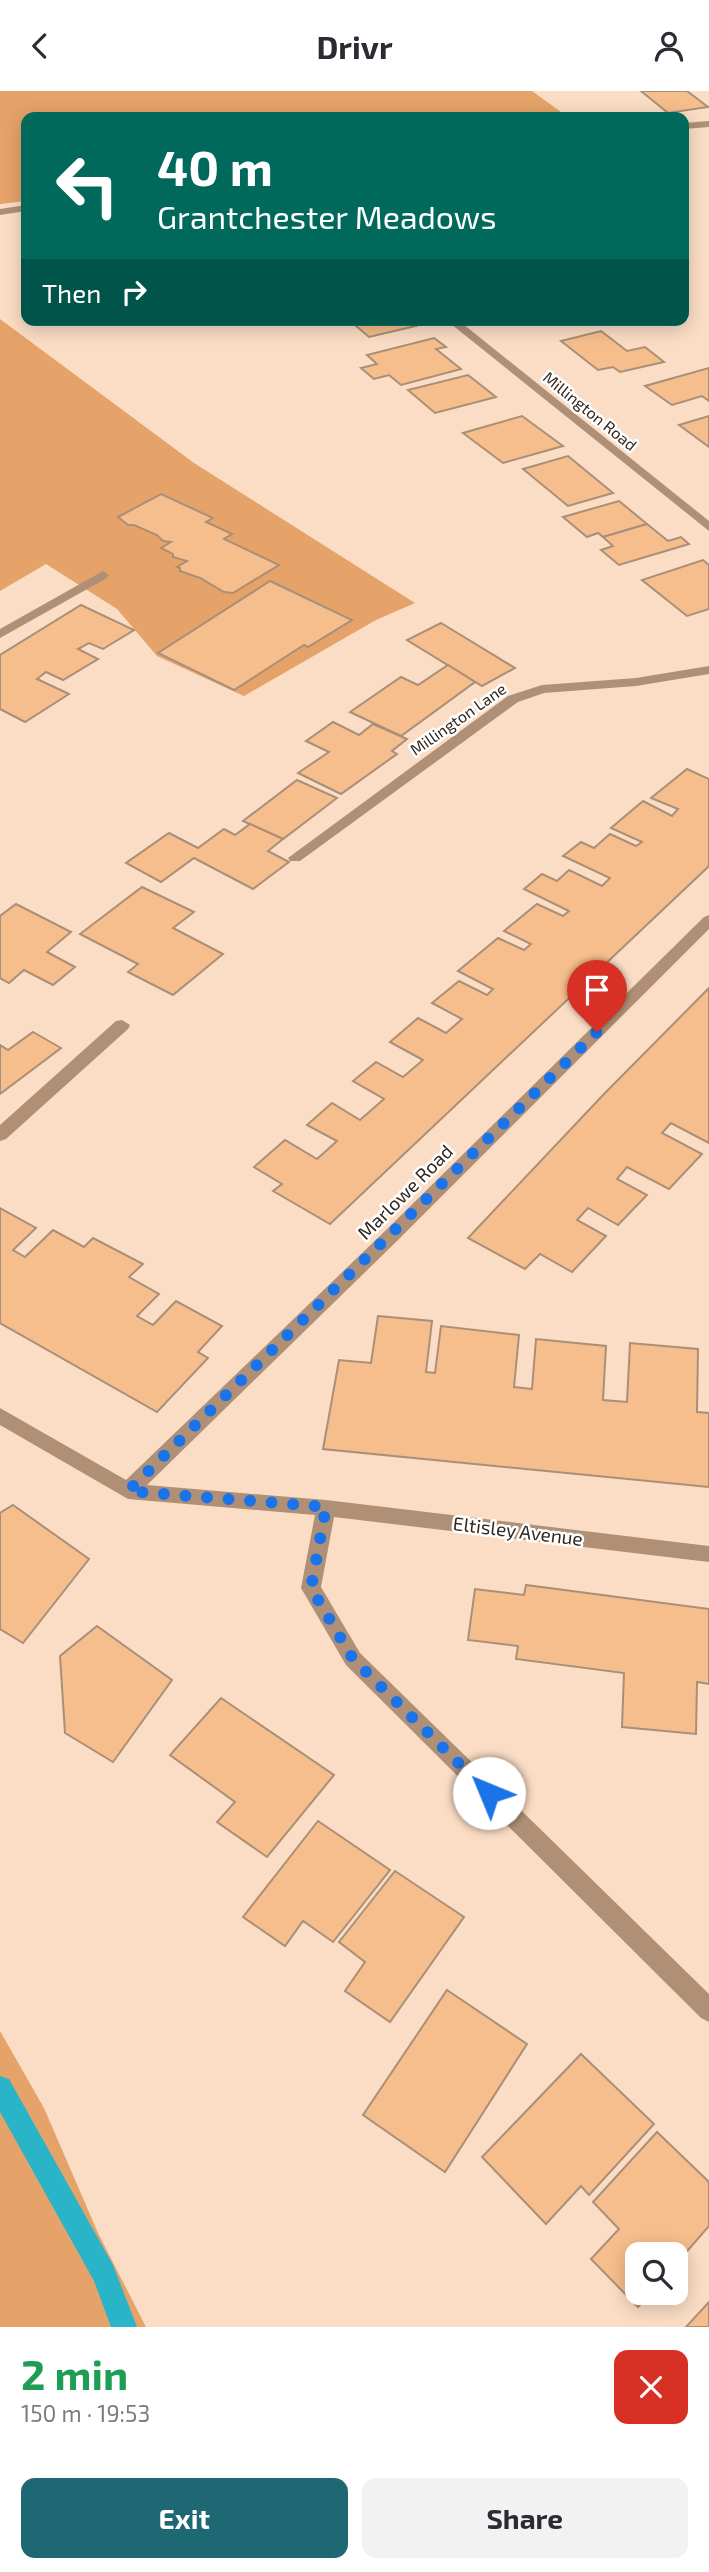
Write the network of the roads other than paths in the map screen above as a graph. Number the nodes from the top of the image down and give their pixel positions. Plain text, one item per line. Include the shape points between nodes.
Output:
1 (709, 124) edge
2 (689, 126) edge
3 (21, 209) edge
4 (0, 212) edge
5 (458, 326) edge
6 (709, 527) edge
7 (103, 575) dead end
8 (0, 634) edge
9 (709, 670) edge
10 (295, 858) dead end
11 (709, 920) edge
12 (122, 1025) dead end
13 (0, 1135) edge
14 (0, 1416) edge
15 (128, 1491) junction
16 (326, 1507) junction
17 (709, 1553) edge
18 (709, 2010) edge

1 - 2 street
3 - 4 street
5 - 6 street, Millington Road
7 - 8 street
9 - 10 street, Millington Lane via 636,682 542,689 513,699
11 - 15 street, Marlowe Road
12 - 13 street
14 - 15 street
15 - 16 street, Eltisley Avenue
16 - 17 street, Eltisley Avenue
16 - 18 street via 311,1588 353,1659

